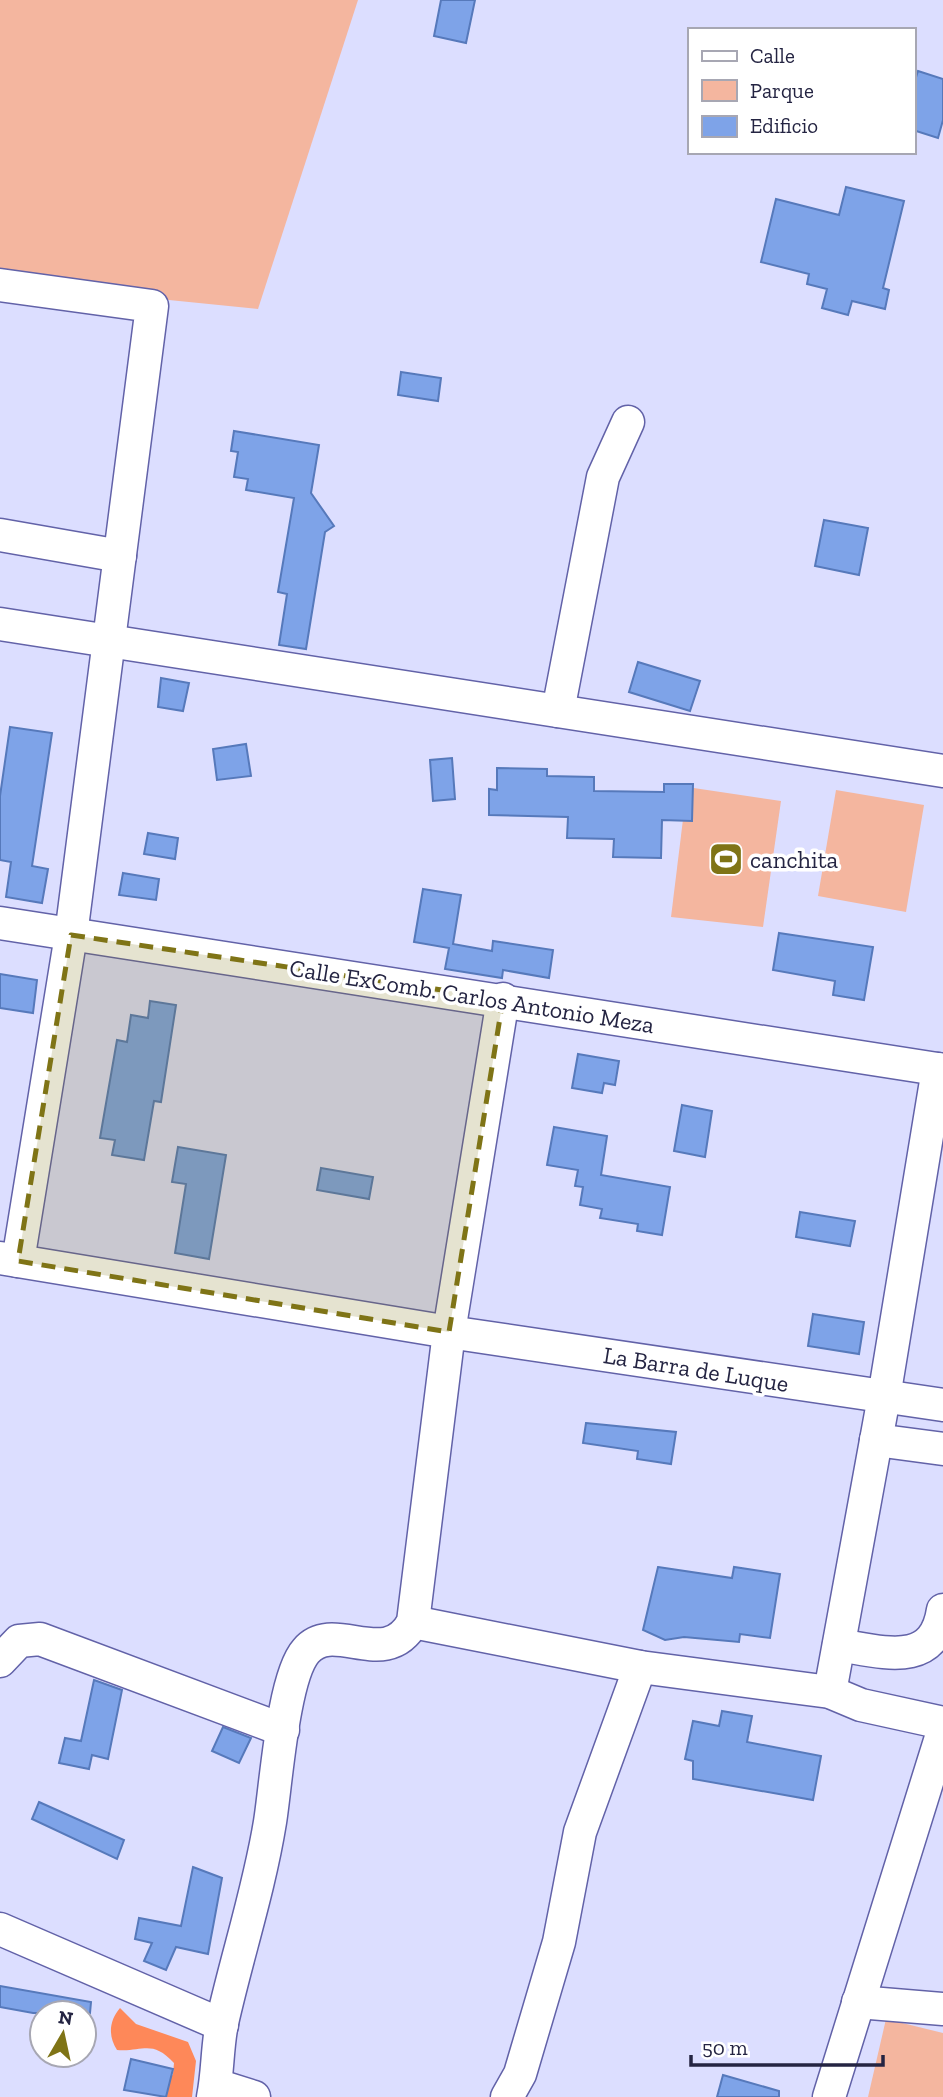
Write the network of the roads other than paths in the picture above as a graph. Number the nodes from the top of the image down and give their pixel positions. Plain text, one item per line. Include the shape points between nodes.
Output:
1 (0, 285) edge
2 (628, 422) dead end
3 (0, 534) edge
4 (120, 556) junction
5 (0, 624) edge
6 (109, 642) junction
7 (558, 710) junction
8 (943, 771) edge
9 (0, 923) edge
10 (71, 935) junction
11 (503, 999) junction
12 (940, 1070) edge
13 (9, 1260) edge
14 (449, 1332) junction
15 (884, 1397) junction
16 (943, 1405) edge
17 (876, 1440) junction
18 (943, 1449) edge
19 (943, 1611) edge
20 (414, 1622) junction
21 (839, 1645) junction
22 (0, 1661) edge
23 (640, 1667) junction
24 (830, 1692) junction
25 (943, 1723) edge
26 (282, 1730) junction
27 (943, 1731) edge
28 (0, 1929) edge
29 (858, 2002) junction
30 (943, 2009) edge
31 (222, 2025) junction
32 (215, 2091) edge
33 (254, 2097) edge
34 (507, 2097) edge
35 (829, 2097) edge

1 - 4 street via 152,306
2 - 7 street via 603,477
3 - 4 street
4 - 6 street
5 - 6 street
6 - 7 street
6 - 10 street
7 - 8 street
9 - 10 street, Calle ExComb. Carlos Antonio Meza
10 - 11 street, Calle ExComb. Carlos Antonio Meza
10 - 13 street
11 - 12 street, Calle ExComb. Carlos Antonio Meza
11 - 14 street
12 - 15 street
13 - 14 street, La Barra de Luque
14 - 15 street, La Barra de Luque
14 - 20 street
15 - 16 street, La Barra de Luque
15 - 17 street
17 - 18 street
17 - 21 street
19 - 21 street via 930,1644 917,1652
20 - 23 street
20 - 26 street via 405,1637 393,1643 327,1639 306,1651
21 - 24 street
22 - 26 street via 19,1641 40,1639
23 - 24 street
23 - 34 street via 580,1832 559,1942 520,2074
24 - 25 street via 861,1705
26 - 31 street via 265,1850
27 - 29 street
28 - 31 street
29 - 30 street
29 - 35 street
31 - 32 street
32 - 33 street

